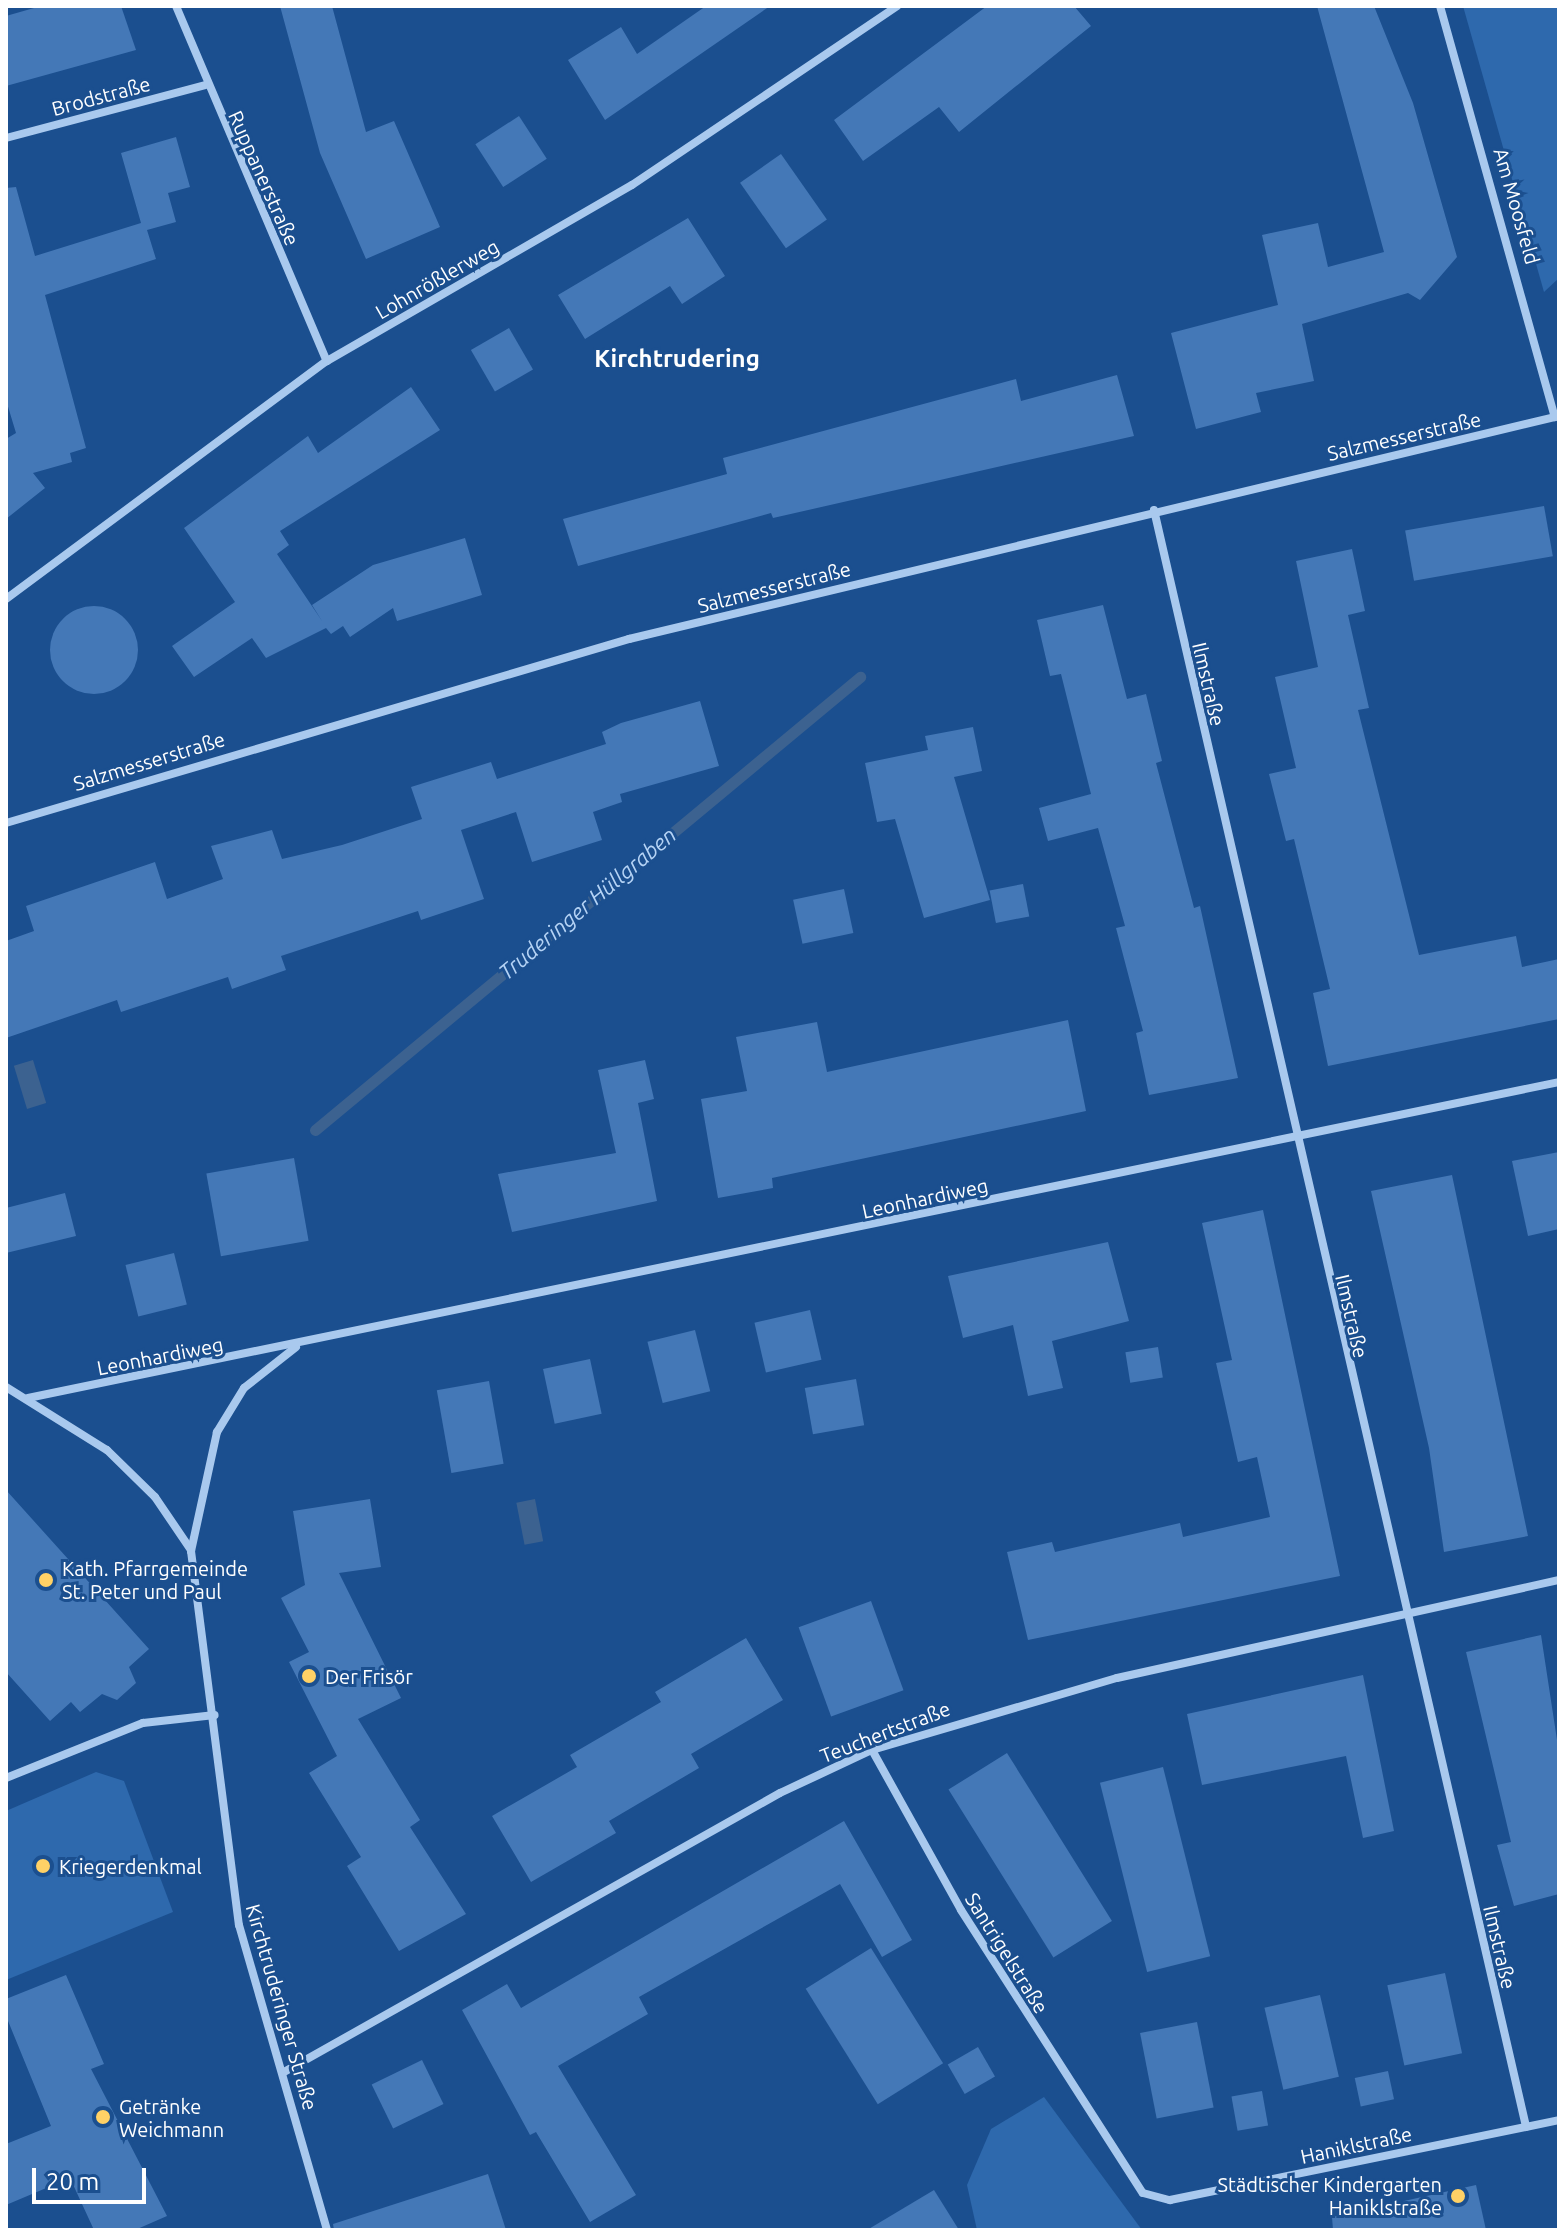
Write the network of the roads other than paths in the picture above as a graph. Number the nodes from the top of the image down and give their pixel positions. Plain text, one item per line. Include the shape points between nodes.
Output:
1 (176, 6) edge
2 (897, 6) edge
3 (1440, 6) edge
4 (205, 85) junction
5 (6, 138) edge
6 (327, 361) junction
7 (1557, 417) edge
8 (1154, 510) junction
9 (6, 599) edge
10 (6, 823) edge
11 (1559, 1082) edge
12 (1294, 1137) junction
13 (297, 1346) junction
14 (6, 1387) edge
15 (28, 1398) junction
16 (191, 1551) junction
17 (1559, 1580) edge
18 (1404, 1614) junction
19 (215, 1715) junction
20 (872, 1750) junction
21 (6, 1778) edge
22 (284, 2072) junction
23 (1559, 2120) edge
24 (1526, 2127) junction
25 (1124, 2168) joint
26 (327, 2230) edge

1 - 4 street, Ruppanerstraße
2 - 6 street, Lohnrößlerweg via 632,185
3 - 7 street, Am Moosfeld
4 - 5 street, Brodstraße
4 - 6 street, Ruppanerstraße
6 - 9 street, Lohnrößlerweg
7 - 8 street, Salzmesserstraße
8 - 10 street, Salzmesserstraße via 629,639
8 - 12 street, Ilmstraße
11 - 12 street, Leonhardiweg
12 - 13 street, Leonhardiweg
12 - 18 street, Ilmstraße
13 - 15 street, Leonhardiweg
13 - 16 street, Leonhardiweg via 244,1388 217,1432
14 - 15 street
15 - 16 street via 107,1450 155,1497
16 - 19 street, Kirchtruderinger Straße
17 - 18 street, Teuchertstraße
18 - 20 street, Teuchertstraße via 1117,1678
18 - 24 street, Ilmstraße
19 - 21 street via 143,1723
19 - 22 street, Kirchtruderinger Straße via 239,1925
20 - 22 street, Teuchertstraße via 780,1793
20 - 25 street, Santrigelstraße via 905,1818
22 - 26 street, Kirchtruderinger Straße
23 - 24 street, Haniklstraße
24 - 25 street, Haniklstraße via 1170,2200 1143,2193

